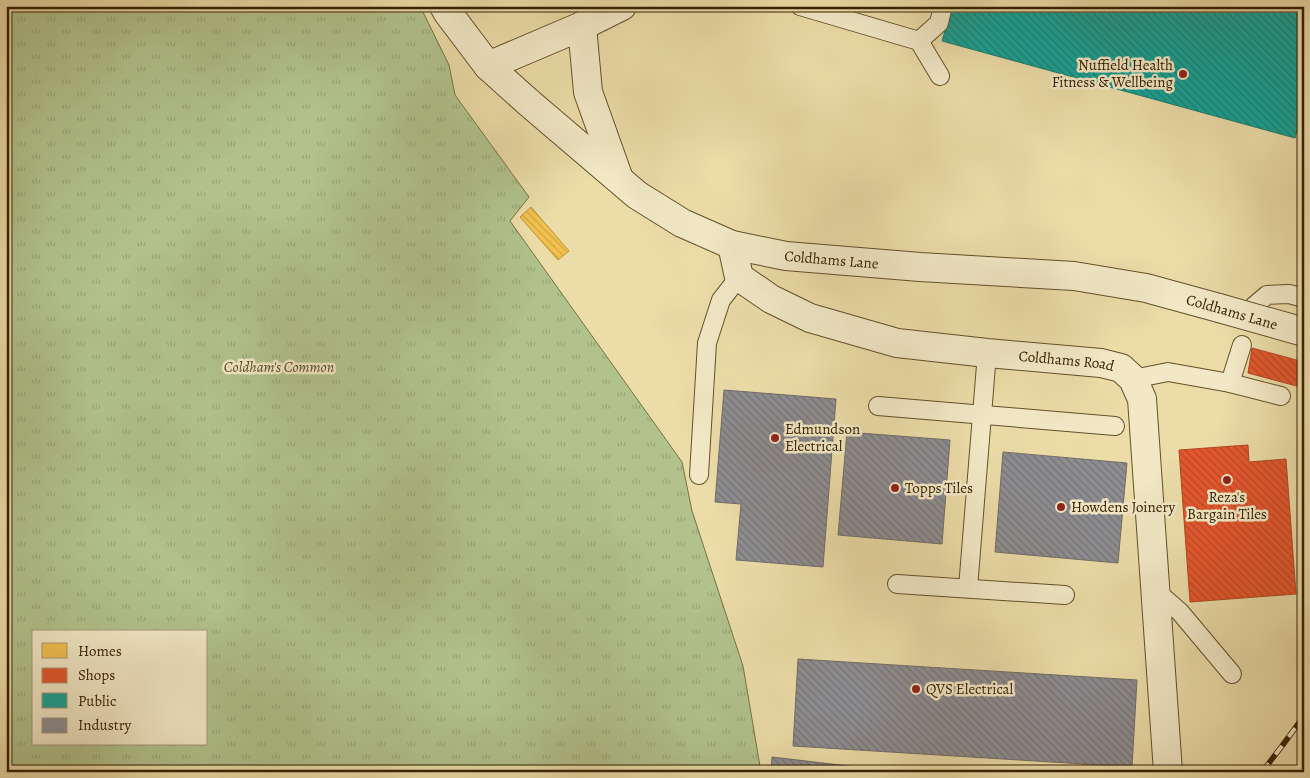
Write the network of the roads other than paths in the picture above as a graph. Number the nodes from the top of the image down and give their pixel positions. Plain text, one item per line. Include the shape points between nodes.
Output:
1 (444, 6) edge
2 (622, 6) edge
3 (800, 6) edge
4 (943, 6) edge
5 (582, 26) junction
6 (919, 41) junction
7 (488, 66) junction
8 (940, 76) dead end
9 (618, 178) junction
10 (732, 245) junction
11 (739, 277) junction
12 (1304, 298) edge
13 (1254, 306) dead end
14 (1304, 332) edge
15 (1242, 345) dead end
16 (987, 353) junction
17 (1133, 378) junction
18 (1230, 383) junction
19 (1282, 396) dead end
20 (878, 406) dead end
21 (982, 415) junction
22 (1115, 426) dead end
23 (699, 475) dead end
24 (897, 584) dead end
25 (968, 588) junction
26 (1156, 591) junction
27 (1065, 595) dead end
28 (1232, 674) dead end
29 (1168, 772) edge

1 - 7 street, Coldhams Lane
2 - 5 street
3 - 6 lane
4 - 6 lane via 939,23
5 - 7 street
5 - 9 street via 588,92
6 - 8 lane
7 - 9 street, Coldhams Lane
9 - 10 street, Coldhams Lane via 637,195 682,223
10 - 11 street
10 - 14 street, Coldhams Lane, bridge via 786,256 1074,276 1146,288
11 - 16 street, Coldhams Road via 771,299 810,318 898,343
11 - 23 lane via 721,300 707,343
12 - 13 lane via 1267,294
15 - 18 lane
16 - 17 street, Coldhams Road via 1101,363 1121,368
16 - 21 lane
17 - 18 lane via 1168,372
17 - 26 street, Coldhams Road via 1142,400
18 - 19 lane
20 - 21 lane
21 - 22 lane
21 - 25 lane
24 - 25 lane
25 - 27 lane
26 - 28 lane via 1180,612
26 - 29 street, Coldhams Road

